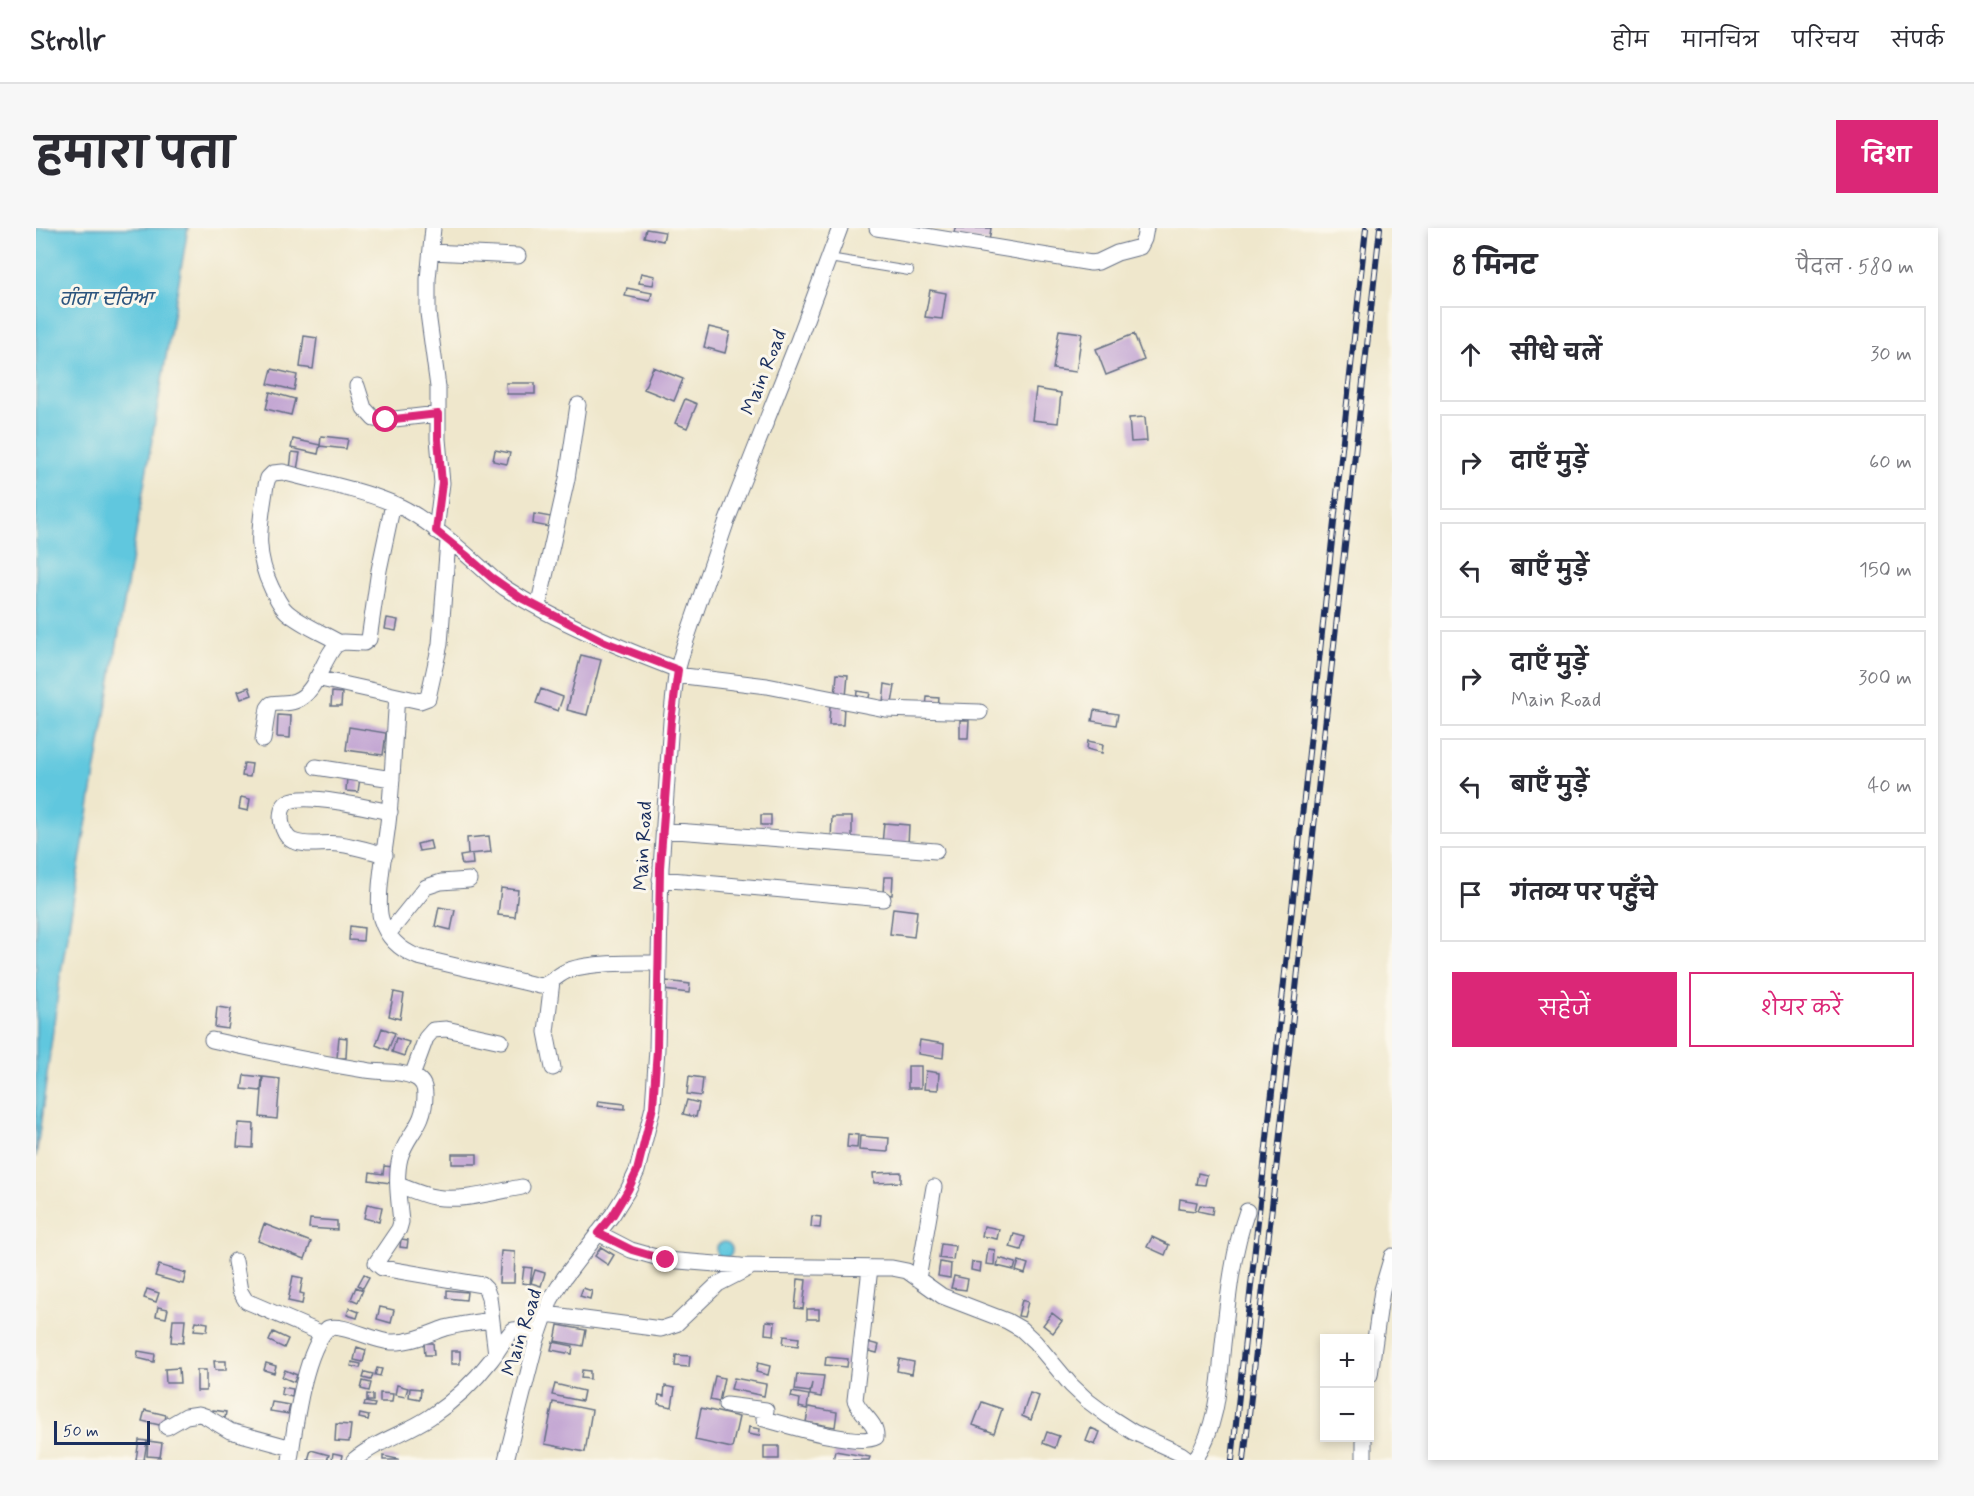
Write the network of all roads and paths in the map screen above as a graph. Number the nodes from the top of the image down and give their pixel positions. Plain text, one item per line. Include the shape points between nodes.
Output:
1 (433, 228) edge
2 (840, 228) edge
3 (878, 228) edge
4 (1146, 228) edge
5 (431, 252) junction
6 (518, 256) dead end
7 (829, 258) junction
8 (909, 271) dead end
9 (357, 387) dead end
10 (578, 405) dead end
11 (438, 414) junction
12 (393, 504) junction
13 (442, 536) junction
14 (538, 607) junction
15 (340, 643) junction
16 (677, 673) junction
17 (316, 678) junction
18 (398, 696) junction
19 (980, 712) dead end
20 (264, 740) dead end
21 (316, 767) dead end
22 (392, 779) junction
23 (390, 812) junction
24 (663, 830) junction
25 (936, 851) dead end
26 (385, 855) junction
27 (660, 879) junction
28 (469, 880) dead end
29 (883, 899) dead end
30 (388, 934) junction
31 (659, 963) junction
32 (552, 981) junction
33 (212, 1040) dead end
34 (501, 1041) dead end
35 (553, 1068) dead end
36 (412, 1076) junction
37 (398, 1185) junction
38 (522, 1187) dead end
39 (934, 1187) dead end
40 (1246, 1211) dead end
41 (598, 1233) junction
42 (1392, 1256) edge
43 (235, 1261) dead end
44 (752, 1267) junction
45 (870, 1268) junction
46 (918, 1279) junction
47 (546, 1314) junction
48 (491, 1320) junction
49 (540, 1331) junction
50 (323, 1334) junction
51 (1374, 1347) edge
52 (495, 1354) junction
53 (726, 1405) dead end
54 (167, 1427) dead end
55 (1364, 1442) edge
56 (291, 1454) edge
57 (354, 1460) edge
58 (506, 1460) edge
59 (1189, 1460) edge
60 (1195, 1460) edge
61 (1364, 1460) edge

1 - 5 street
2 - 7 street, Main Road
3 - 4 street via 1091,263 1140,247
5 - 6 street
5 - 11 street via 428,314
7 - 8 lane
7 - 16 street, Main Road via 726,523
9 - 11 street via 364,408 374,419
10 - 14 street via 567,480
11 - 13 street
12 - 13 street via 414,514
12 - 15 street via 371,635 364,643
12 - 15 street via 283,472 268,478 259,534 266,575 286,611
13 - 14 street via 503,587
13 - 18 street via 440,644 431,692 423,701
14 - 16 street
15 - 17 street via 331,650
16 - 19 street via 885,709
16 - 24 street, Main Road
17 - 18 street
17 - 20 street via 301,698 269,706
18 - 22 street
21 - 22 street
22 - 23 street
23 - 26 street
23 - 26 street via 340,802 300,800 285,804 281,820 283,832 294,842 339,844
24 - 25 street
24 - 27 street, Main Road
26 - 30 street via 380,911
27 - 29 street
27 - 31 street, Main Road
28 - 30 street via 426,887
30 - 32 street via 396,945 418,957 534,986
31 - 32 street via 578,967
31 - 41 street, Main Road via 653,1107 637,1171
32 - 35 street via 546,1032
33 - 36 street
34 - 36 street via 446,1029 433,1030 426,1038
36 - 37 street via 424,1085 424,1105 421,1119 400,1158
37 - 38 street via 444,1198
37 - 48 street via 401,1222 377,1265 482,1285 489,1297
39 - 46 street
40 - 60 street via 1235,1253 1219,1392 1210,1430
41 - 44 street via 632,1250 666,1260
41 - 47 street, Main Road via 564,1278
42 - 51 street via 1382,1290
43 - 50 street via 240,1291 246,1301
44 - 45 street
44 - 47 street via 718,1284 676,1324 661,1329
45 - 46 street via 899,1269
45 - 53 street via 855,1400 874,1427 874,1439 819,1434 764,1419 766,1410
46 - 59 street via 942,1296 1021,1329 1095,1406 1133,1432
47 - 49 street, Main Road
48 - 50 street via 402,1341 374,1339 336,1326
48 - 52 street
49 - 52 street via 513,1330
49 - 58 street, Main Road
50 - 56 street via 305,1378
52 - 57 street via 446,1406
54 - 56 street via 186,1416 199,1414 230,1431
55 - 61 street

